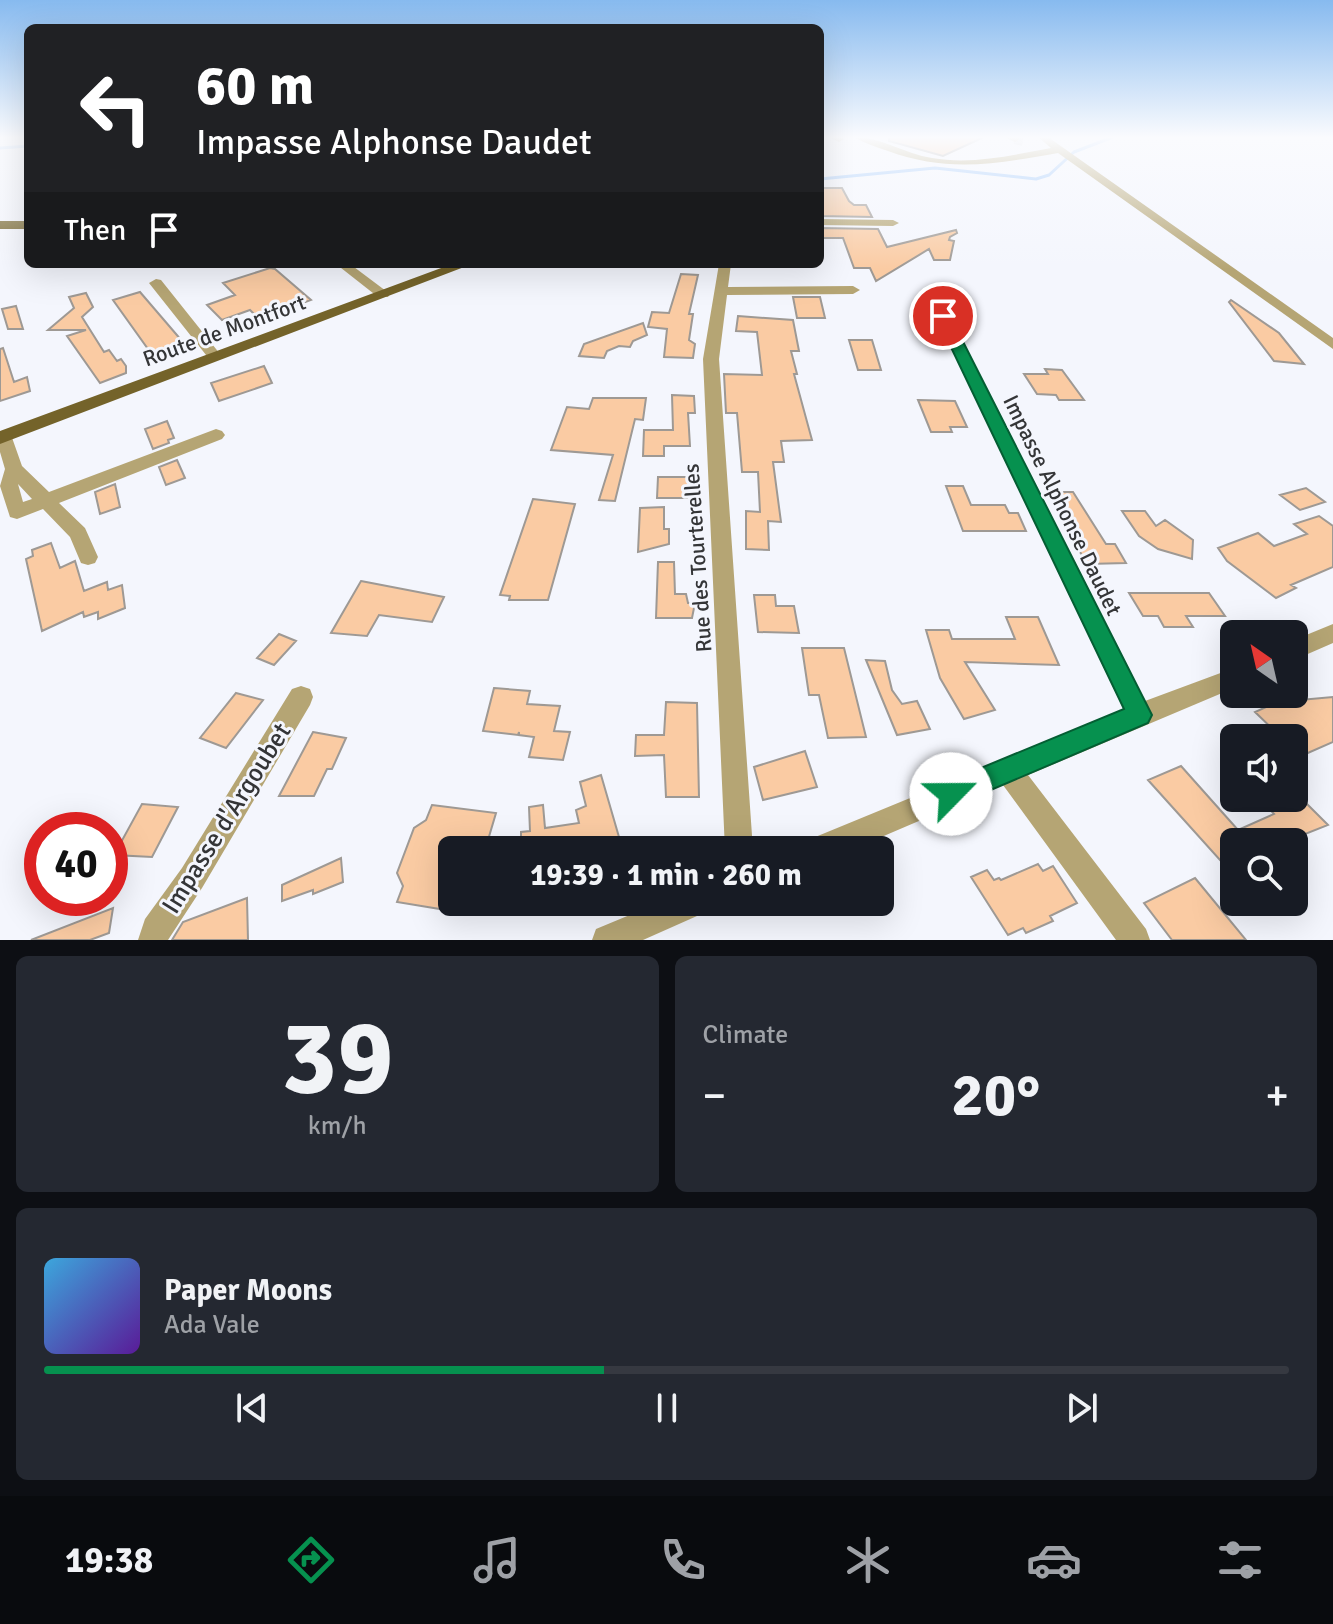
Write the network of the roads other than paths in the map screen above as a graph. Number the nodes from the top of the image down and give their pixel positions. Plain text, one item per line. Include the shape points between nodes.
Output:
1 (1103, 181) edge
2 (824, 222) edge
3 (893, 223) dead end
4 (0, 225) edge
5 (24, 225) edge
6 (347, 268) edge
7 (454, 268) edge
8 (725, 268) edge
9 (156, 283) dead end
10 (853, 290) dead end
11 (722, 291) junction
12 (383, 294) junction
13 (943, 316) dead end
14 (1333, 345) edge
15 (215, 357) junction
16 (216, 435) dead end
17 (2, 437) edge
18 (14, 469) junction
19 (45, 502) junction
20 (88, 557) dead end
21 (1333, 633) edge
22 (1308, 644) edge
23 (1220, 683) edge
24 (301, 697) dead end
25 (1139, 715) junction
26 (1008, 770) junction
27 (738, 836) edge
28 (851, 836) edge
29 (663, 916) edge
30 (153, 940) edge
31 (607, 940) edge
32 (1135, 940) edge

1 - 14 street
2 - 3 street
4 - 5 main road
6 - 12 street
7 - 12 main road, Route de Montfort
8 - 11 street, Rue des Tourterelles
9 - 15 street
10 - 11 street
11 - 27 street, Rue des Tourterelles via 711,359 712,422
12 - 15 main road, Route de Montfort
13 - 25 street, Impasse Alphonse Daudet
15 - 17 main road, Route de Montfort
16 - 19 street
17 - 18 street
18 - 19 street
18 - 19 street via 8,482 17,512
19 - 20 street via 78,533
21 - 22 street
23 - 25 street
24 - 30 street, Impasse d'Argoubet
25 - 26 street
26 - 28 street
26 - 32 street
29 - 31 street

